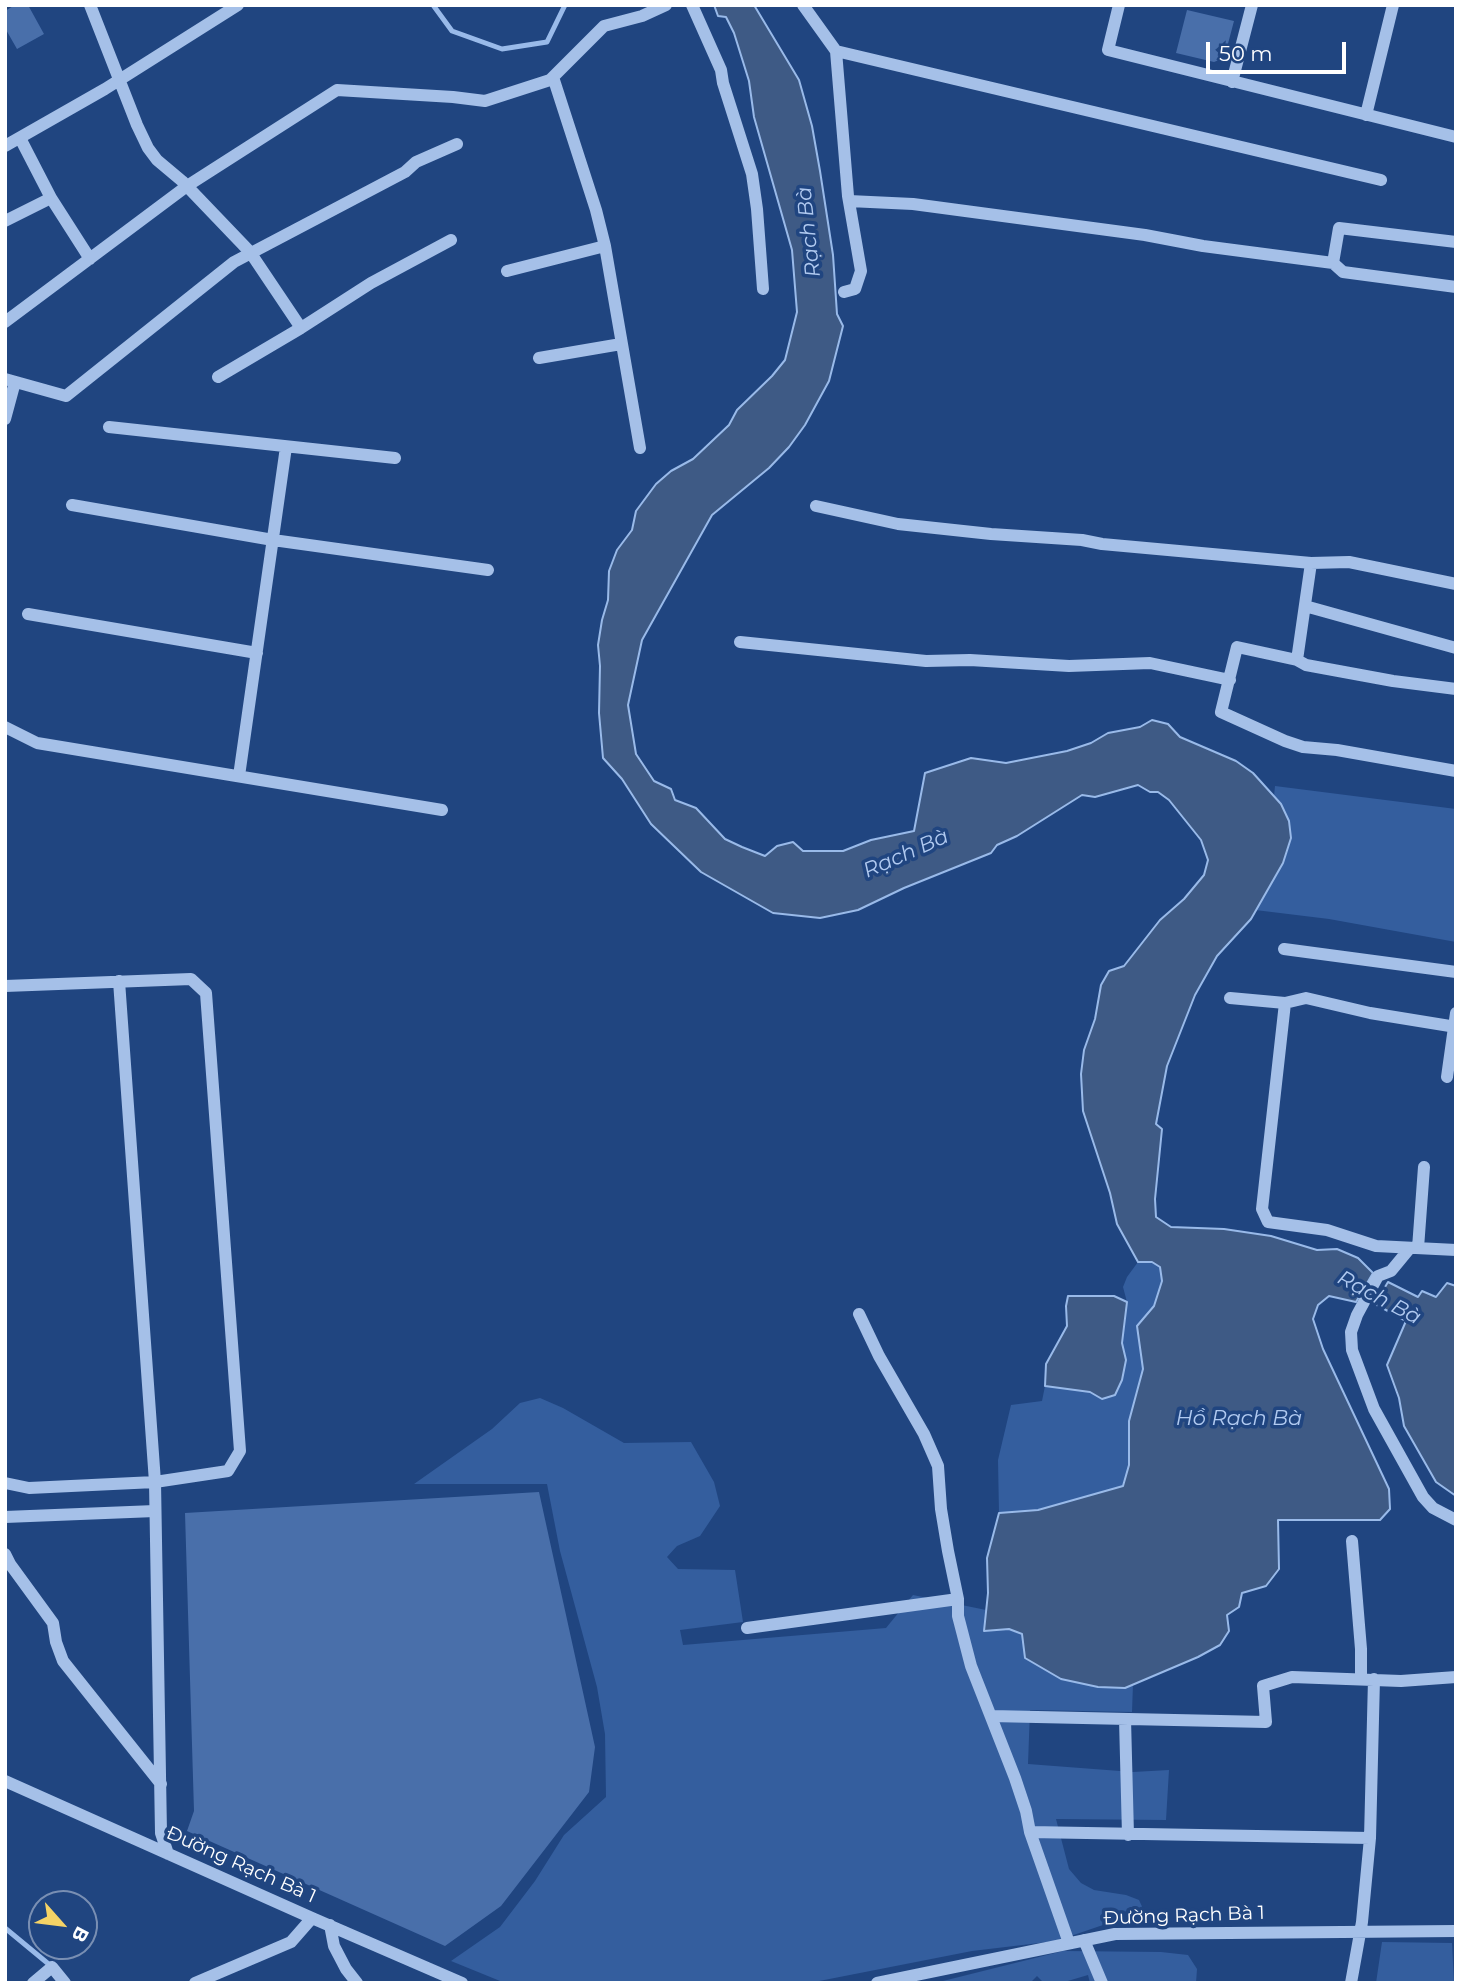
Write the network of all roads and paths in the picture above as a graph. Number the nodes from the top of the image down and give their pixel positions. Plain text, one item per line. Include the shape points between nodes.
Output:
1 (90, 5) edge
2 (239, 5) edge
3 (666, 5) edge
4 (692, 5) edge
5 (803, 5) edge
6 (1119, 5) edge
7 (1252, 5) edge
8 (1392, 5) edge
9 (836, 51) junction
10 (553, 77) junction
11 (119, 79) junction
12 (1232, 82) junction
13 (1366, 115) junction
14 (1456, 137) edge
15 (20, 138) junction
16 (457, 144) dead end
17 (5, 146) edge
18 (1381, 180) dead end
19 (187, 186) junction
20 (51, 198) junction
21 (849, 201) junction
22 (5, 221) edge
23 (451, 240) dead end
24 (1456, 242) edge
25 (605, 246) junction
26 (250, 252) junction
27 (90, 259) junction
28 (1333, 263) junction
29 (507, 271) dead end
30 (1456, 287) edge
31 (763, 289) dead end
32 (844, 292) dead end
33 (5, 322) edge
34 (301, 328) junction
35 (621, 344) junction
36 (538, 358) dead end
37 (218, 377) dead end
38 (10, 380) edge
39 (5, 419) edge
40 (109, 427) dead end
41 (286, 447) junction
42 (640, 448) dead end
43 (395, 458) dead end
44 (72, 505) dead end
45 (816, 506) dead end
46 (273, 540) junction
47 (1311, 563) junction
48 (488, 570) dead end
49 (1456, 584) edge
50 (1305, 606) junction
51 (28, 614) dead end
52 (740, 642) dead end
53 (1456, 648) edge
54 (257, 653) junction
55 (1297, 660) junction
56 (1230, 680) junction
57 (1456, 688) edge
58 (5, 727) edge
59 (1456, 771) edge
60 (239, 776) junction
61 (442, 810) dead end
62 (1283, 949) dead end
63 (1456, 972) edge
64 (119, 981) junction
65 (5, 986) edge
66 (1230, 998) dead end
67 (1285, 1003) junction
68 (1456, 1013) edge
69 (1454, 1027) edge
70 (1447, 1077) dead end
71 (1424, 1167) dead end
72 (1414, 1248) junction
73 (1456, 1250) edge
74 (859, 1314) dead end
75 (155, 1482) junction
76 (5, 1483) edge
77 (155, 1511) junction
78 (5, 1517) edge
79 (1456, 1520) edge
80 (1352, 1541) dead end
81 (7, 1563) edge
82 (958, 1599) junction
83 (747, 1628) dead end
84 (1456, 1677) edge
85 (1368, 1679) junction
86 (991, 1716) junction
87 (1125, 1719) junction
88 (5, 1780) edge
89 (161, 1784) junction
90 (1030, 1832) junction
91 (1128, 1835) junction
92 (1370, 1838) junction
93 (168, 1854) junction
94 (312, 1919) junction
95 (330, 1926) junction
96 (1456, 1931) edge
97 (1360, 1933) junction
98 (1084, 1940) junction
99 (1069, 1943) junction
100 (33, 1983) edge
101 (65, 1983) edge
102 (195, 1983) edge
103 (357, 1983) edge
104 (462, 1983) edge
105 (877, 1983) edge
106 (1102, 1983) edge
107 (1351, 1983) edge

1 - 11 street
2 - 11 street
3 - 10 street via 604,26
4 - 31 street via 721,70 750,165
5 - 9 street
6 - 12 street via 1108,50
7 - 12 street
8 - 13 street
9 - 18 street
9 - 21 street
10 - 19 street via 485,101 337,90
10 - 25 street
11 - 15 street
11 - 19 street via 148,148
12 - 13 street
13 - 14 street
15 - 17 street
15 - 20 street
16 - 26 street
19 - 26 street
19 - 27 street
20 - 22 street
20 - 27 street
21 - 28 street via 913,204
21 - 32 street via 861,271 855,289
23 - 34 street
24 - 28 street via 1339,228
25 - 29 street
25 - 35 street
26 - 34 street
26 - 38 street via 66,396
27 - 33 street
28 - 30 street via 1343,272
34 - 37 street
35 - 36 street
35 - 42 street
38 - 39 street
40 - 41 street
41 - 43 street
41 - 46 street
44 - 46 street
45 - 47 street via 919,527
46 - 48 street
46 - 54 street
47 - 49 street via 1349,562
47 - 50 street
50 - 53 street
50 - 55 street
51 - 54 street
52 - 56 street via 926,661 1069,666 1150,663
54 - 60 street
55 - 56 street via 1237,647
55 - 57 street via 1393,681
56 - 59 street via 1221,712 1284,741
58 - 60 street via 37,743
60 - 61 street
62 - 63 street
64 - 65 street
64 - 75 street
64 - 75 street via 191,979 206,993 238,1423 240,1451 228,1471
66 - 67 street
67 - 69 street via 1306,998
67 - 72 street via 1262,1209 1268,1222 1327,1230 1376,1246
68 - 69 street
69 - 70 street
71 - 72 street
72 - 73 street
72 - 79 street via 1391,1271 1378,1276 1351,1332 1352,1350 1374,1409 1423,1497
74 - 82 street via 938,1466
75 - 76 street via 29,1488
75 - 77 street
77 - 78 street
77 - 89 street
80 - 85 street
81 - 89 street via 52,1623 63,1661
82 - 83 street
82 - 86 street via 971,1666
84 - 85 street
85 - 87 street via 1292,1677 1263,1686 1266,1722
85 - 92 street
86 - 87 street
86 - 90 street
87 - 91 street
88 - 93 street, Đường Rạch Bà 1
89 - 93 street via 161,1833
90 - 91 street
90 - 99 street
91 - 92 street
92 - 97 street
93 - 94 street, Đường Rạch Bà 1
94 - 95 street, Đường Rạch Bà 1
94 - 102 street via 291,1942
95 - 103 street via 334,1946
95 - 104 street, Đường Rạch Bà 1
96 - 97 street, Đường Rạch Bà 1
97 - 98 street, Đường Rạch Bà 1 via 1115,1934
97 - 107 street
98 - 99 street, Đường Rạch Bà 1
98 - 106 street
99 - 105 street, Đường Rạch Bà 1
100 - 101 street via 52,1967

